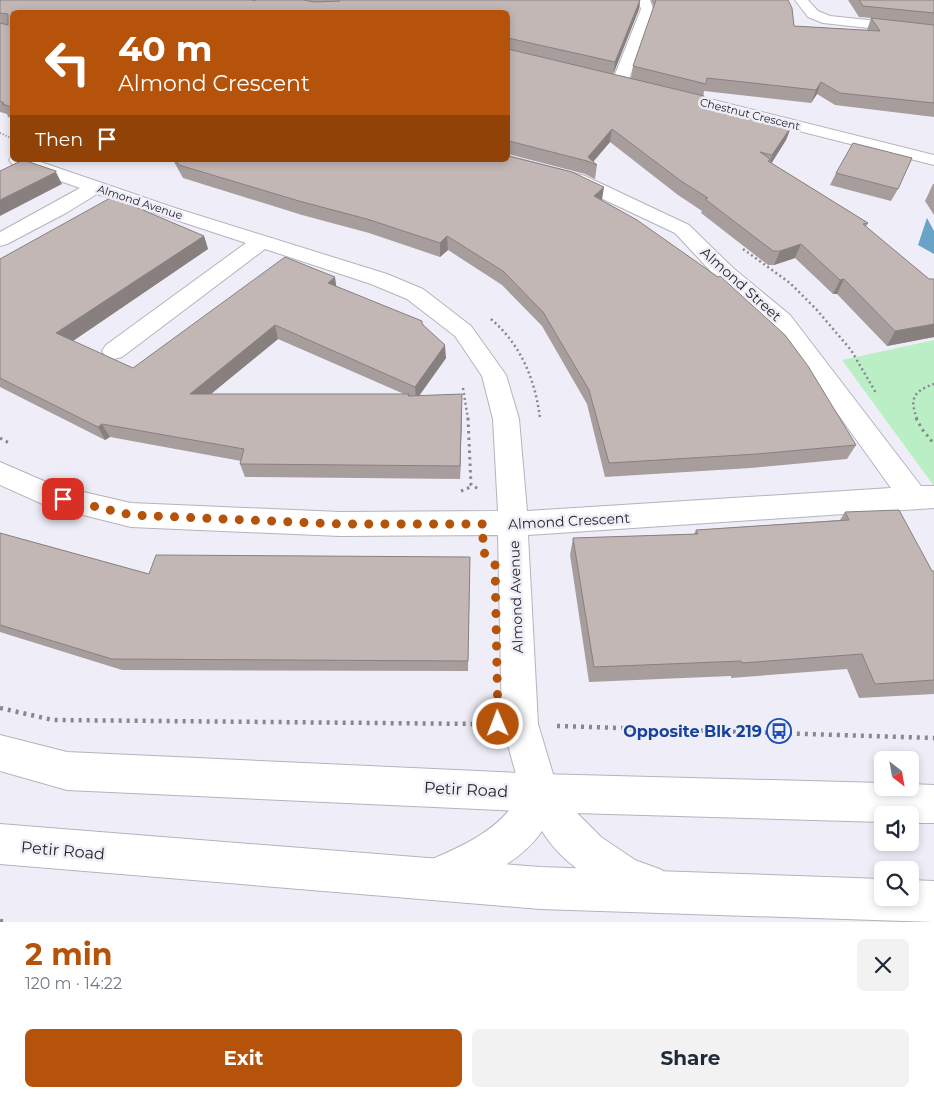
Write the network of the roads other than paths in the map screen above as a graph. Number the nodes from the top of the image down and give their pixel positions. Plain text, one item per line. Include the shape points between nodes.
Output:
1 (644, 0) edge
2 (801, 0) edge
3 (934, 31) edge
4 (602, 78) edge
5 (620, 82) junction
6 (934, 160) edge
7 (24, 162) edge
8 (509, 162) edge
9 (95, 187) junction
10 (0, 240) edge
11 (263, 241) junction
12 (114, 351) dead end
13 (0, 473) edge
14 (924, 497) edge
15 (498, 524) junction
16 (0, 753) edge
17 (540, 792) junction
18 (934, 804) edge
19 (0, 844) edge
20 (429, 880) junction
21 (667, 893) junction
22 (934, 902) edge

1 - 5 street via 647,9
2 - 3 street via 813,14 828,20
4 - 5 street, Chestnut Crescent
5 - 6 street, Chestnut Crescent
7 - 9 street, Almond Avenue
8 - 14 street, Almond Street via 578,180 682,229 725,273 782,320 842,403
9 - 10 street
9 - 11 street, Almond Avenue
11 - 12 street
11 - 15 street, Almond Avenue via 379,278 415,294 463,331 494,375 506,419
13 - 15 street, Almond Crescent via 46,495 131,515 340,524
14 - 15 street, Almond Crescent
15 - 17 street, Almond Avenue via 520,724
16 - 17 street, Petir Road via 67,771
17 - 18 street, Petir Road
17 - 20 street via 525,822 500,844 466,866
17 - 21 street, Almond Avenue via 559,823 587,851 622,875
19 - 20 street, Petir Road
20 - 21 street, Petir Road
21 - 22 street, Petir Road

